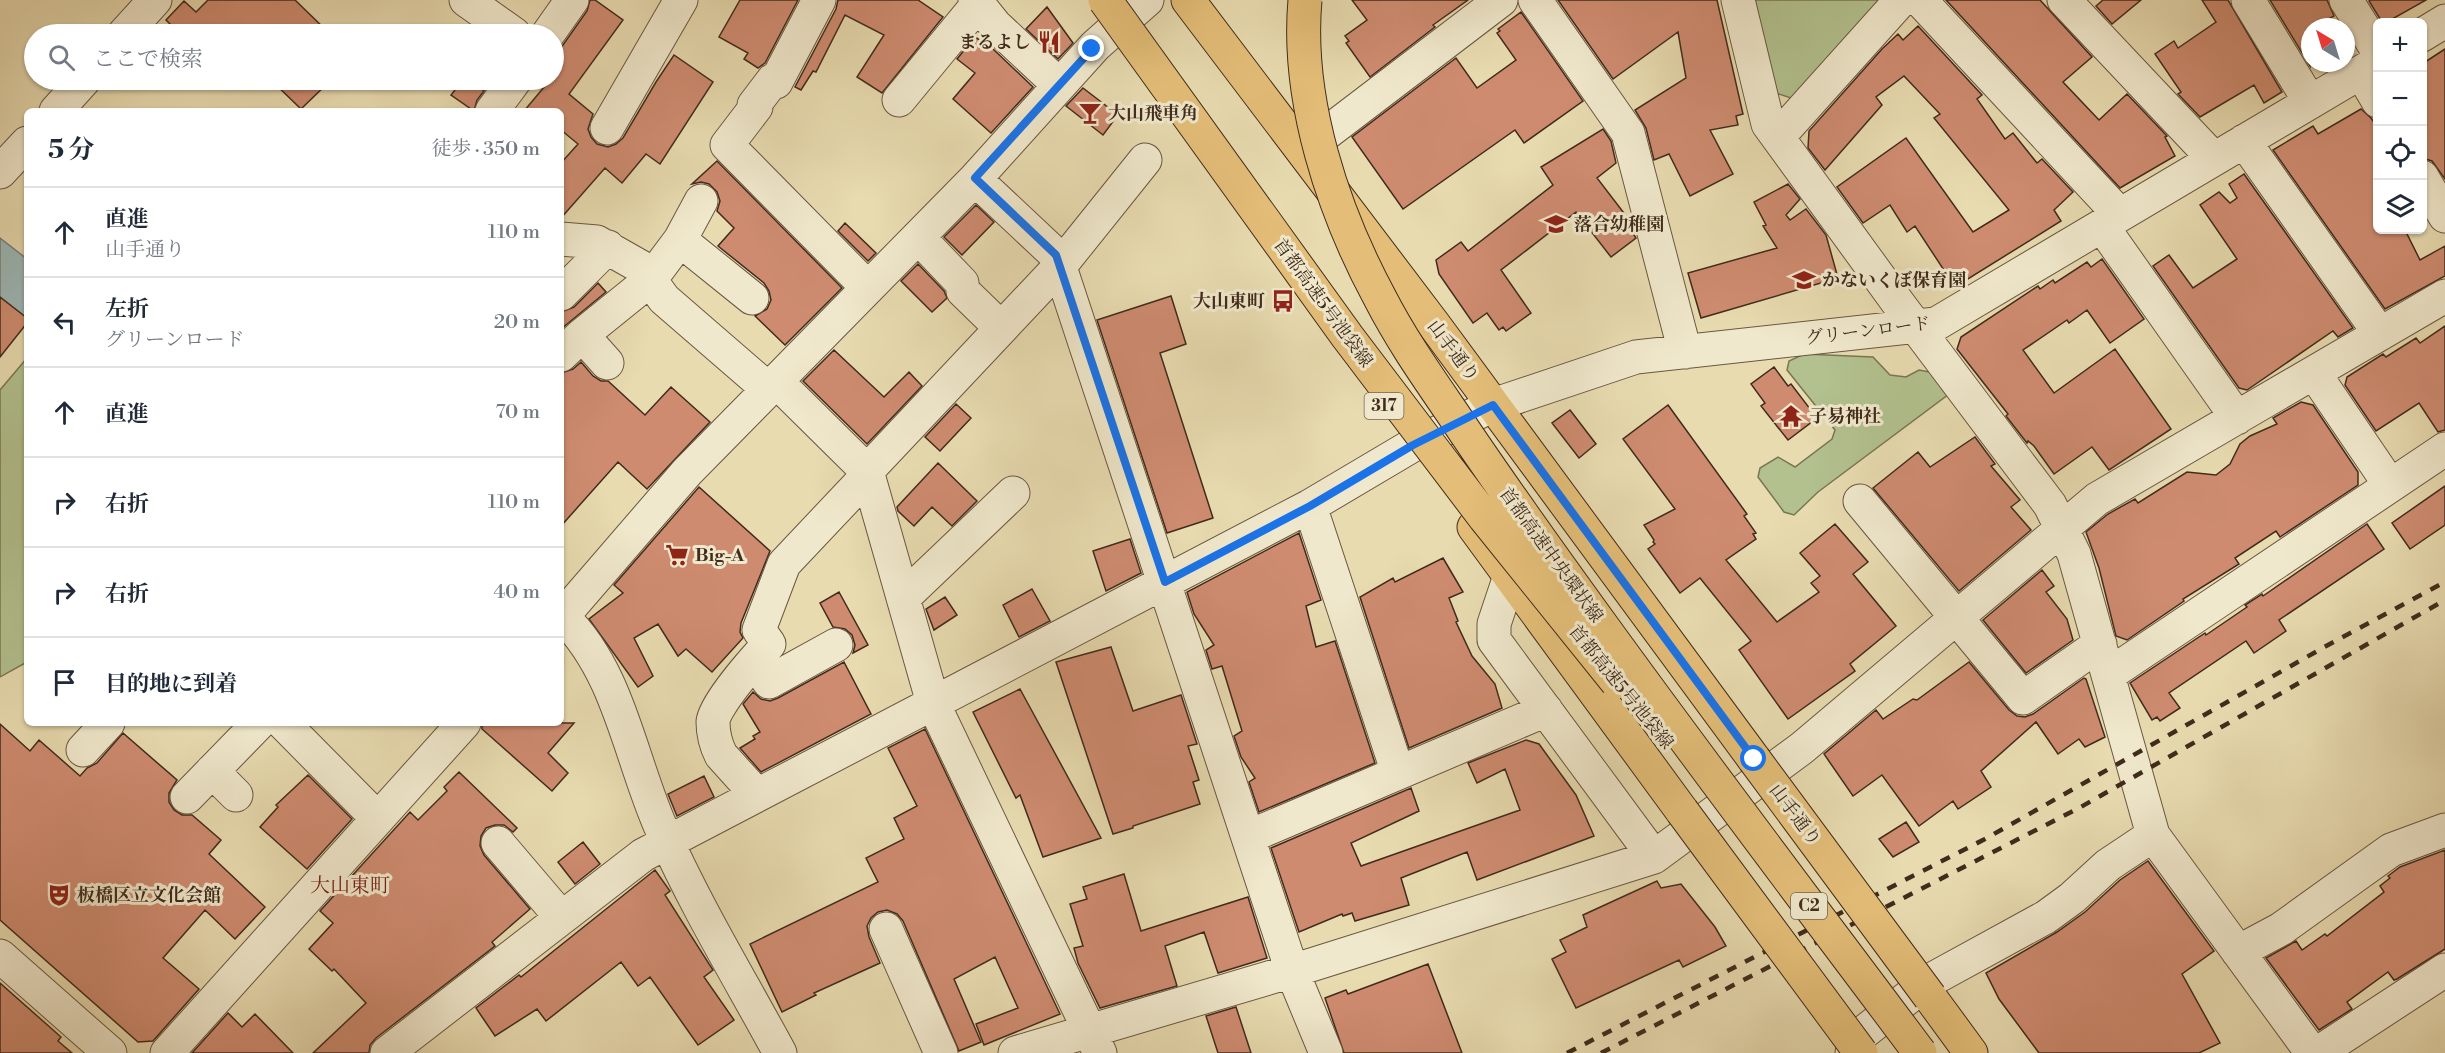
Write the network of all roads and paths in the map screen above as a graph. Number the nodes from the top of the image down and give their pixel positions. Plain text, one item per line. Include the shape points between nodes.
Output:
1 (155, 0) edge
2 (466, 0) edge
3 (573, 0) edge
4 (681, 0) edge
5 (819, 0) edge
6 (1087, 0) edge
7 (1105, 0) edge
8 (1113, 0) edge
9 (1147, 0) edge
10 (1188, 0) edge
11 (1299, 0) edge
12 (1305, 0) edge
13 (1535, 0) edge
14 (1738, 0) edge
15 (1901, 0) edge
16 (1920, 0) edge
17 (2064, 0) edge
18 (2248, 0) edge
19 (2346, 0) edge
20 (976, 2) edge
21 (1494, 2) edge
22 (133, 24) edge
23 (500, 24) edge
24 (555, 24) edge
25 (1111, 34) junction
26 (2372, 62) edge
27 (1059, 85) junction
28 (75, 90) edge
29 (508, 90) edge
30 (899, 100) dead end
31 (2310, 102) junction
32 (59, 108) edge
33 (494, 108) edge
34 (606, 128) dead end
35 (1778, 137) junction
36 (2244, 141) junction
37 (24, 146) edge
38 (1303, 151) junction
39 (2214, 159) junction
40 (1145, 160) dead end
41 (0, 172) edge
42 (975, 178) junction
43 (2424, 180) edge
44 (701, 201) dead end
45 (2445, 216) edge
46 (2111, 220) junction
47 (918, 237) junction
48 (564, 239) edge
49 (681, 240) junction
50 (608, 248) junction
51 (1059, 266) junction
52 (650, 280) junction
53 (868, 288) junction
54 (564, 291) edge
55 (2445, 296) edge
56 (752, 298) dead end
57 (1917, 327) junction
58 (1001, 328) junction
59 (2380, 334) junction
60 (572, 345) edge
61 (1685, 352) junction
62 (607, 363) dead end
63 (2314, 373) junction
64 (772, 385) junction
65 (1493, 405) junction
66 (2237, 418) junction
67 (1413, 445) junction
68 (2445, 449) edge
69 (868, 473) junction
70 (2390, 485) junction
71 (1013, 492) dead end
72 (1860, 501) dead end
73 (1310, 506) junction
74 (2063, 528) junction
75 (1510, 576) junction
76 (1165, 582) junction
77 (903, 598) junction
78 (1958, 617) junction
79 (564, 619) edge
80 (836, 645) dead end
81 (2104, 659) junction
82 (754, 661) junction
83 (933, 703) junction
84 (1546, 710) junction
85 (105, 726) edge
86 (256, 726) edge
87 (286, 726) edge
88 (461, 726) edge
89 (83, 750) dead end
90 (1692, 763) junction
91 (212, 771) junction
92 (1398, 773) junction
93 (236, 795) dead end
94 (757, 795) junction
95 (187, 796) dead end
96 (377, 818) junction
97 (2445, 830) edge
98 (2153, 835) junction
99 (1248, 837) junction
100 (668, 842) junction
101 (498, 843) dead end
102 (1654, 857) junction
103 (561, 917) junction
104 (886, 929) dead end
105 (2238, 952) junction
106 (0, 956) edge
107 (1292, 970) junction
108 (2445, 970) edge
109 (1094, 1042) edge
110 (110, 1053) edge
111 (167, 1053) edge
112 (387, 1053) edge
113 (780, 1053) edge
114 (941, 1053) edge
115 (1015, 1053) edge
116 (1326, 1053) edge
117 (1852, 1053) edge
118 (1861, 1053) edge
119 (1904, 1053) edge
120 (1920, 1053) edge
121 (1971, 1053) edge
122 (2312, 1053) edge
123 (2318, 1053) edge

1 - 22 street
2 - 23 street
3 - 24 street
4 - 34 street
5 - 53 street via 776,82 773,80 766,88 727,145
6 - 25 main road, 317
7 - 90 main road, 首都高速5号池袋線, bridge via 1354,345 1485,518
8 - 90 main road, 首都高速5号池袋線, bridge via 1351,334
9 - 25 street
10 - 38 main road, 山手通り
11 - 90 main road, 首都高速中央環状線 / C2 via 1299,68 1307,122 1339,226 1373,302 1429,395
12 - 90 main road, 首都高速中央環状線 / C2, bridge via 1305,68 1313,121 1346,224 1379,298 1494,476
13 - 61 street via 1628,133
14 - 35 street via 1768,124
15 - 35 street
16 - 46 street
17 - 39 street
18 - 31 street
19 - 26 street
20 - 27 street
20 - 30 street
21 - 38 street
25 - 27 street
25 - 67 main road, 317
26 - 31 street, グリーンロード
27 - 42 street
28 - 32 street
29 - 33 street
31 - 36 street, グリーンロード
35 - 57 street
36 - 39 street, グリーンロード
36 - 59 street
37 - 41 street
38 - 65 main road, 山手通り
39 - 46 street, グリーンロード
40 - 51 street
42 - 47 street
42 - 51 street via 1056,255
43 - 45 street
44 - 49 street
46 - 57 street, グリーンロード via 1936,324
46 - 66 street
47 - 53 street
47 - 58 street via 962,283 963,291
48 - 50 street via 597,242
49 - 52 street
49 - 56 street
50 - 52 street via 641,267
50 - 54 street
51 - 58 street
51 - 76 street
52 - 60 street
52 - 64 street via 664,299
53 - 64 street
55 - 59 street
57 - 61 street, グリーンロード
57 - 74 street
58 - 69 street
59 - 63 street
60 - 62 street
61 - 65 street, グリーンロード via 1636,357
63 - 66 street
63 - 70 street
64 - 69 street
64 - 79 street via 687,472
65 - 67 street, グリーンロード
65 - 121 main road, 山手通り, bridge
66 - 74 street via 2097,499
67 - 73 street, グリーンロード
67 - 75 main road, 317
68 - 70 street
69 - 77 street
69 - 82 street via 784,564 759,630 769,644
70 - 81 street
71 - 77 street
72 - 78 street
73 - 76 street, グリーンロード
73 - 92 street
74 - 78 street
74 - 81 street
75 - 84 street via 1494,624 1494,640
75 - 118 main road, 317, bridge
76 - 83 street, グリーンロード
76 - 99 street
77 - 83 street
78 - 81 street via 2023,698
78 - 102 street via 1802,748
79 - 100 street via 584,638 602,669
80 - 82 street via 769,681
81 - 98 street
82 - 94 street via 713,720 721,754
83 - 94 street, グリーンロード
83 - 109 street
84 - 92 street
84 - 102 street
85 - 89 street
86 - 91 street
87 - 96 street
88 - 96 street
90 - 119 main road, 首都高速中央環状線 / C2
90 - 120 main road, 首都高速中央環状線 / C2, bridge
91 - 93 street
91 - 95 street
92 - 99 street
94 - 100 street, グリーンロード
96 - 111 street
97 - 105 street via 2391,850 2281,929
98 - 105 street
98 - 117 street via 2108,865 2046,916 1929,981 1858,1035
99 - 107 street
100 - 103 street, グリーンロード via 643,855
100 - 113 street
101 - 103 street
102 - 107 street
103 - 112 street, グリーンロード
104 - 114 street
105 - 122 street
106 - 110 street
107 - 109 street
107 - 116 street
108 - 123 street
109 - 115 street

